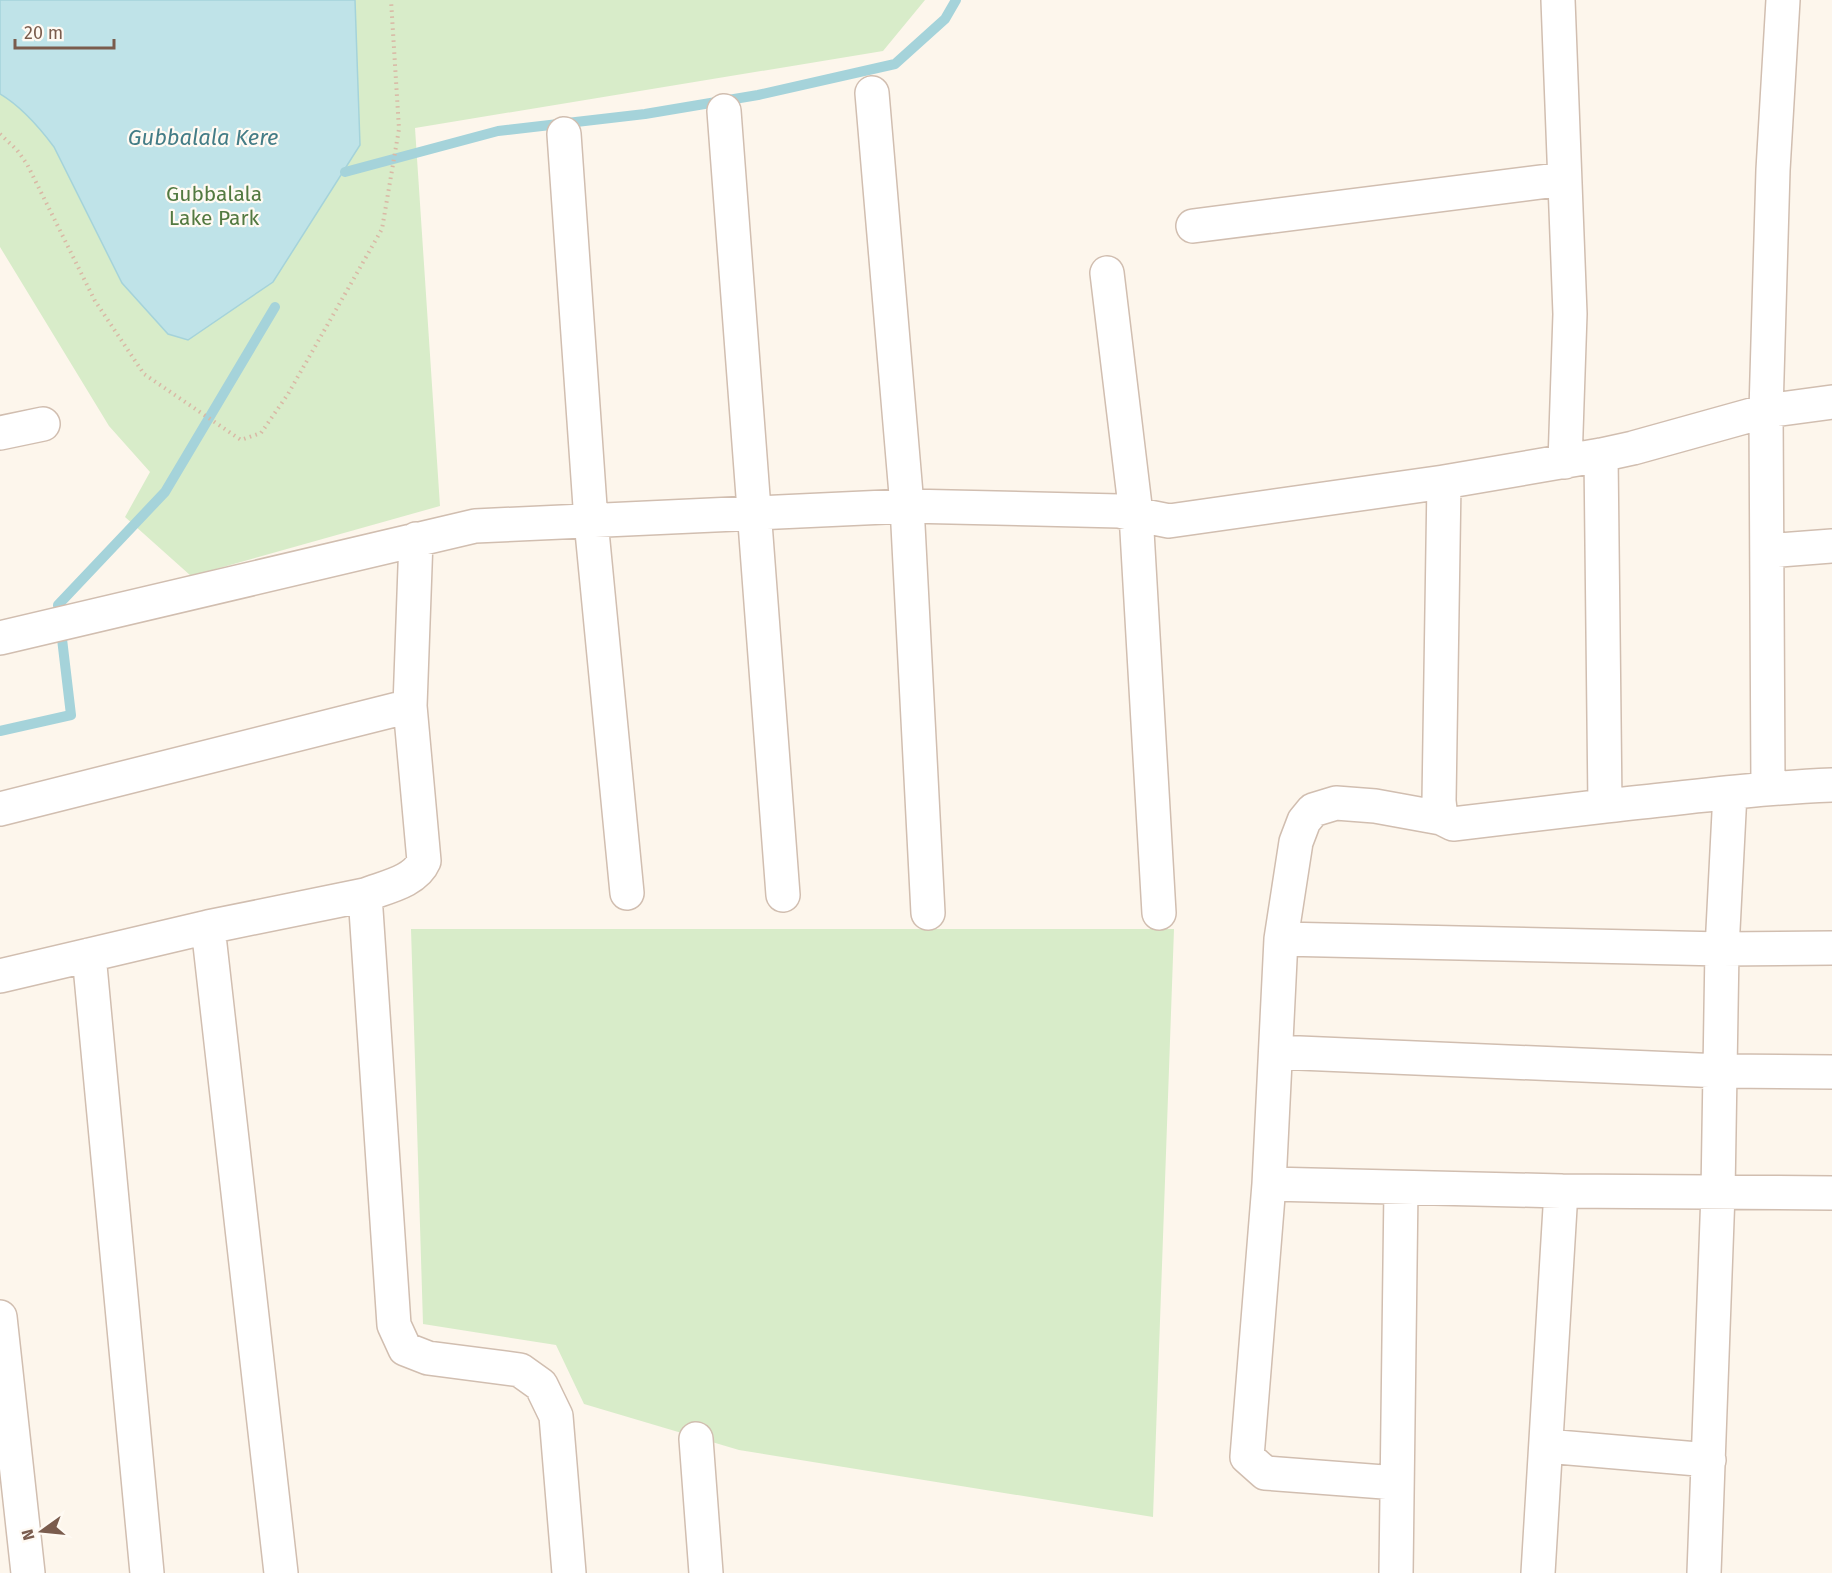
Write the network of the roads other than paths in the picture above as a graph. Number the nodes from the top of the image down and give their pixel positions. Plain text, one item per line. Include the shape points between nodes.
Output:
1 (1558, 0) edge
2 (1783, 0) edge
3 (872, 93) dead end
4 (724, 111) dead end
5 (564, 134) dead end
6 (1564, 179) junction
7 (1193, 226) dead end
8 (1107, 273) dead end
9 (1832, 402) edge
10 (1766, 411) junction
11 (43, 424) dead end
12 (0, 433) edge
13 (1601, 455) junction
14 (1565, 462) junction
15 (1444, 482) junction
16 (907, 506) junction
17 (754, 513) junction
18 (1136, 514) junction
19 (591, 521) junction
20 (416, 539) junction
21 (1832, 546) edge
22 (1767, 551) junction
23 (0, 638) edge
24 (410, 706) junction
25 (1832, 785) edge
26 (1768, 787) junction
27 (1730, 793) junction
28 (1605, 806) junction
29 (0, 809) edge
30 (1441, 818) junction
31 (627, 893) dead end
32 (365, 895) junction
33 (783, 895) dead end
34 (928, 913) dead end
35 (1160, 913) dead end
36 (208, 927) junction
37 (1281, 939) junction
38 (1832, 948) edge
39 (1722, 949) junction
40 (89, 955) junction
41 (0, 976) edge
42 (1276, 1052) junction
43 (1721, 1071) junction
44 (1832, 1072) edge
45 (1269, 1184) junction
46 (1401, 1188) junction
47 (1561, 1191) junction
48 (1718, 1193) junction
49 (1832, 1193) edge
50 (0, 1317) edge
51 (696, 1439) dead end
52 (1546, 1446) junction
53 (1709, 1460) junction
54 (1397, 1483) junction
55 (28, 1573) edge
56 (147, 1573) edge
57 (281, 1573) edge
58 (569, 1573) edge
59 (706, 1573) edge
60 (1396, 1573) edge
61 (1538, 1573) edge
62 (1704, 1573) edge

1 - 6 street
2 - 10 street
3 - 16 street
4 - 17 street
5 - 19 street
6 - 7 street
6 - 14 street via 1570,314
8 - 18 street
9 - 10 street
10 - 13 street
10 - 22 street
11 - 12 street
13 - 14 street
13 - 28 street
14 - 15 street
15 - 18 street via 1169,521
15 - 30 street
16 - 17 street
16 - 18 street
16 - 34 street
17 - 19 street
17 - 33 street
18 - 35 street
19 - 20 street via 475,526
19 - 31 street
20 - 23 street
20 - 24 street
21 - 22 street
22 - 26 street
24 - 29 street
24 - 32 street via 424,861 411,877
25 - 26 street
26 - 27 street
27 - 28 street
27 - 39 street
28 - 30 street via 1453,824
30 - 37 street via 1336,803 1313,810 1296,842
32 - 36 street
32 - 58 street via 394,1325 405,1349 428,1358 520,1370 541,1385 556,1416
36 - 40 street
36 - 57 street
37 - 39 street
37 - 42 street
38 - 39 street
39 - 43 street
40 - 41 street
40 - 56 street
42 - 43 street
42 - 45 street
43 - 44 street
43 - 48 street
45 - 46 street
45 - 54 street via 1247,1458 1265,1473
46 - 47 street
46 - 54 street
47 - 48 street
47 - 52 street
48 - 49 street
48 - 53 street
50 - 55 street
51 - 59 street
52 - 53 street
52 - 61 street
53 - 62 street
54 - 60 street

